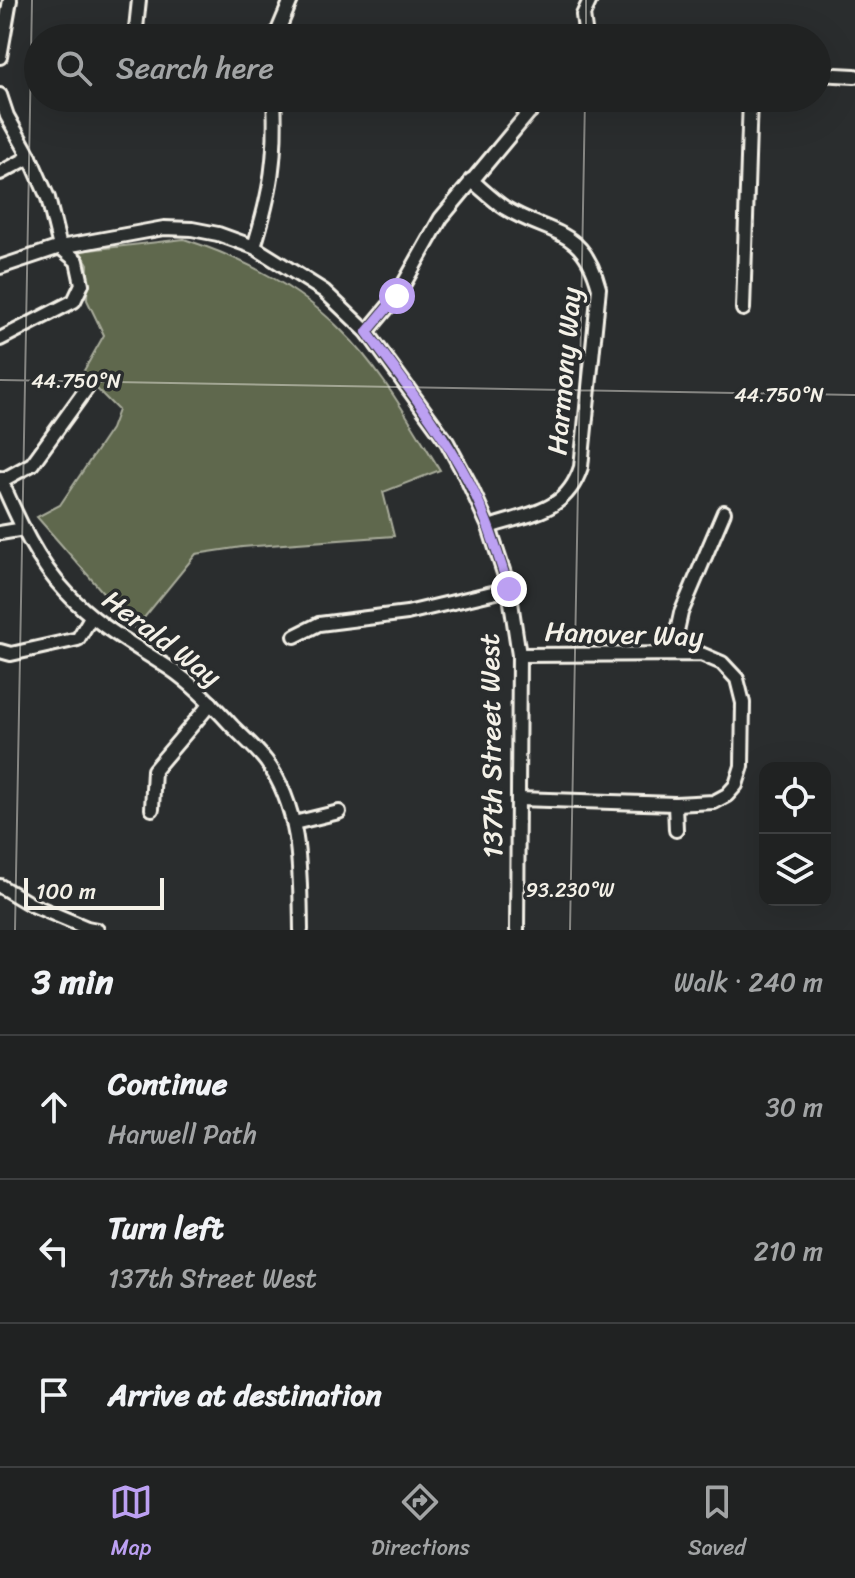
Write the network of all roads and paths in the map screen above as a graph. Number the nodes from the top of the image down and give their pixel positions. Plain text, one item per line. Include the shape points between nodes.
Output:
1 (10, 0) edge
2 (139, 0) edge
3 (291, 0) edge
4 (590, 0) edge
5 (136, 24) edge
6 (281, 24) edge
7 (584, 24) edge
8 (0, 57) edge
9 (831, 75) edge
10 (855, 76) edge
11 (0, 95) edge
12 (274, 112) edge
13 (530, 112) edge
14 (750, 112) edge
15 (30, 157) junction
16 (0, 173) edge
17 (471, 180) junction
18 (60, 247) junction
19 (254, 247) junction
20 (0, 267) edge
21 (743, 309) dead end
22 (367, 332) junction
23 (0, 339) edge
24 (87, 388) dead end
25 (0, 480) edge
26 (724, 512) dead end
27 (489, 527) junction
28 (24, 529) junction
29 (0, 533) edge
30 (509, 589) junction
31 (91, 617) junction
32 (295, 636) dead end
33 (0, 651) edge
34 (672, 654) junction
35 (519, 655) junction
36 (211, 703) junction
37 (518, 799) junction
38 (675, 804) junction
39 (152, 809) dead end
40 (339, 812) dead end
41 (294, 823) junction
42 (676, 830) dead end
43 (0, 886) edge
44 (90, 929) edge
45 (301, 930) edge
46 (517, 930) edge

1 - 8 street
2 - 5 street
3 - 6 street
4 - 7 street
9 - 10 street
11 - 15 street
12 - 19 street via 274,166
13 - 17 street
14 - 21 street
15 - 16 street
15 - 18 street via 48,198
17 - 22 street via 441,218 397,296
17 - 27 street, Harmony Way via 505,208 562,233 584,252 599,288 576,485 554,506
18 - 19 street, 137th Street West via 164,228 218,234
18 - 20 street, 137th Street West
18 - 23 street via 77,261 82,284 74,301
19 - 22 street, 137th Street West via 324,291
22 - 27 street, 137th Street West via 447,442
24 - 25 street via 32,464
25 - 28 street, Herald Way
26 - 34 street via 681,613
27 - 30 street, 137th Street West
28 - 29 street
28 - 31 street, Herald Way via 44,565
30 - 32 street via 407,613 319,624
30 - 35 street, 137th Street West
31 - 33 street via 78,639 11,654
31 - 36 street, Herald Way
34 - 35 street, Hanover Way
34 - 38 street, Hanover Way via 701,654 722,663 737,679 743,703 742,766 736,785 714,802
35 - 37 street, 137th Street West
36 - 39 street via 154,770
36 - 41 street, Herald Way via 266,761
37 - 38 street, Hanover Way
37 - 46 street, 137th Street West
38 - 42 street
40 - 41 street
41 - 45 street, Herald Way
43 - 44 street

